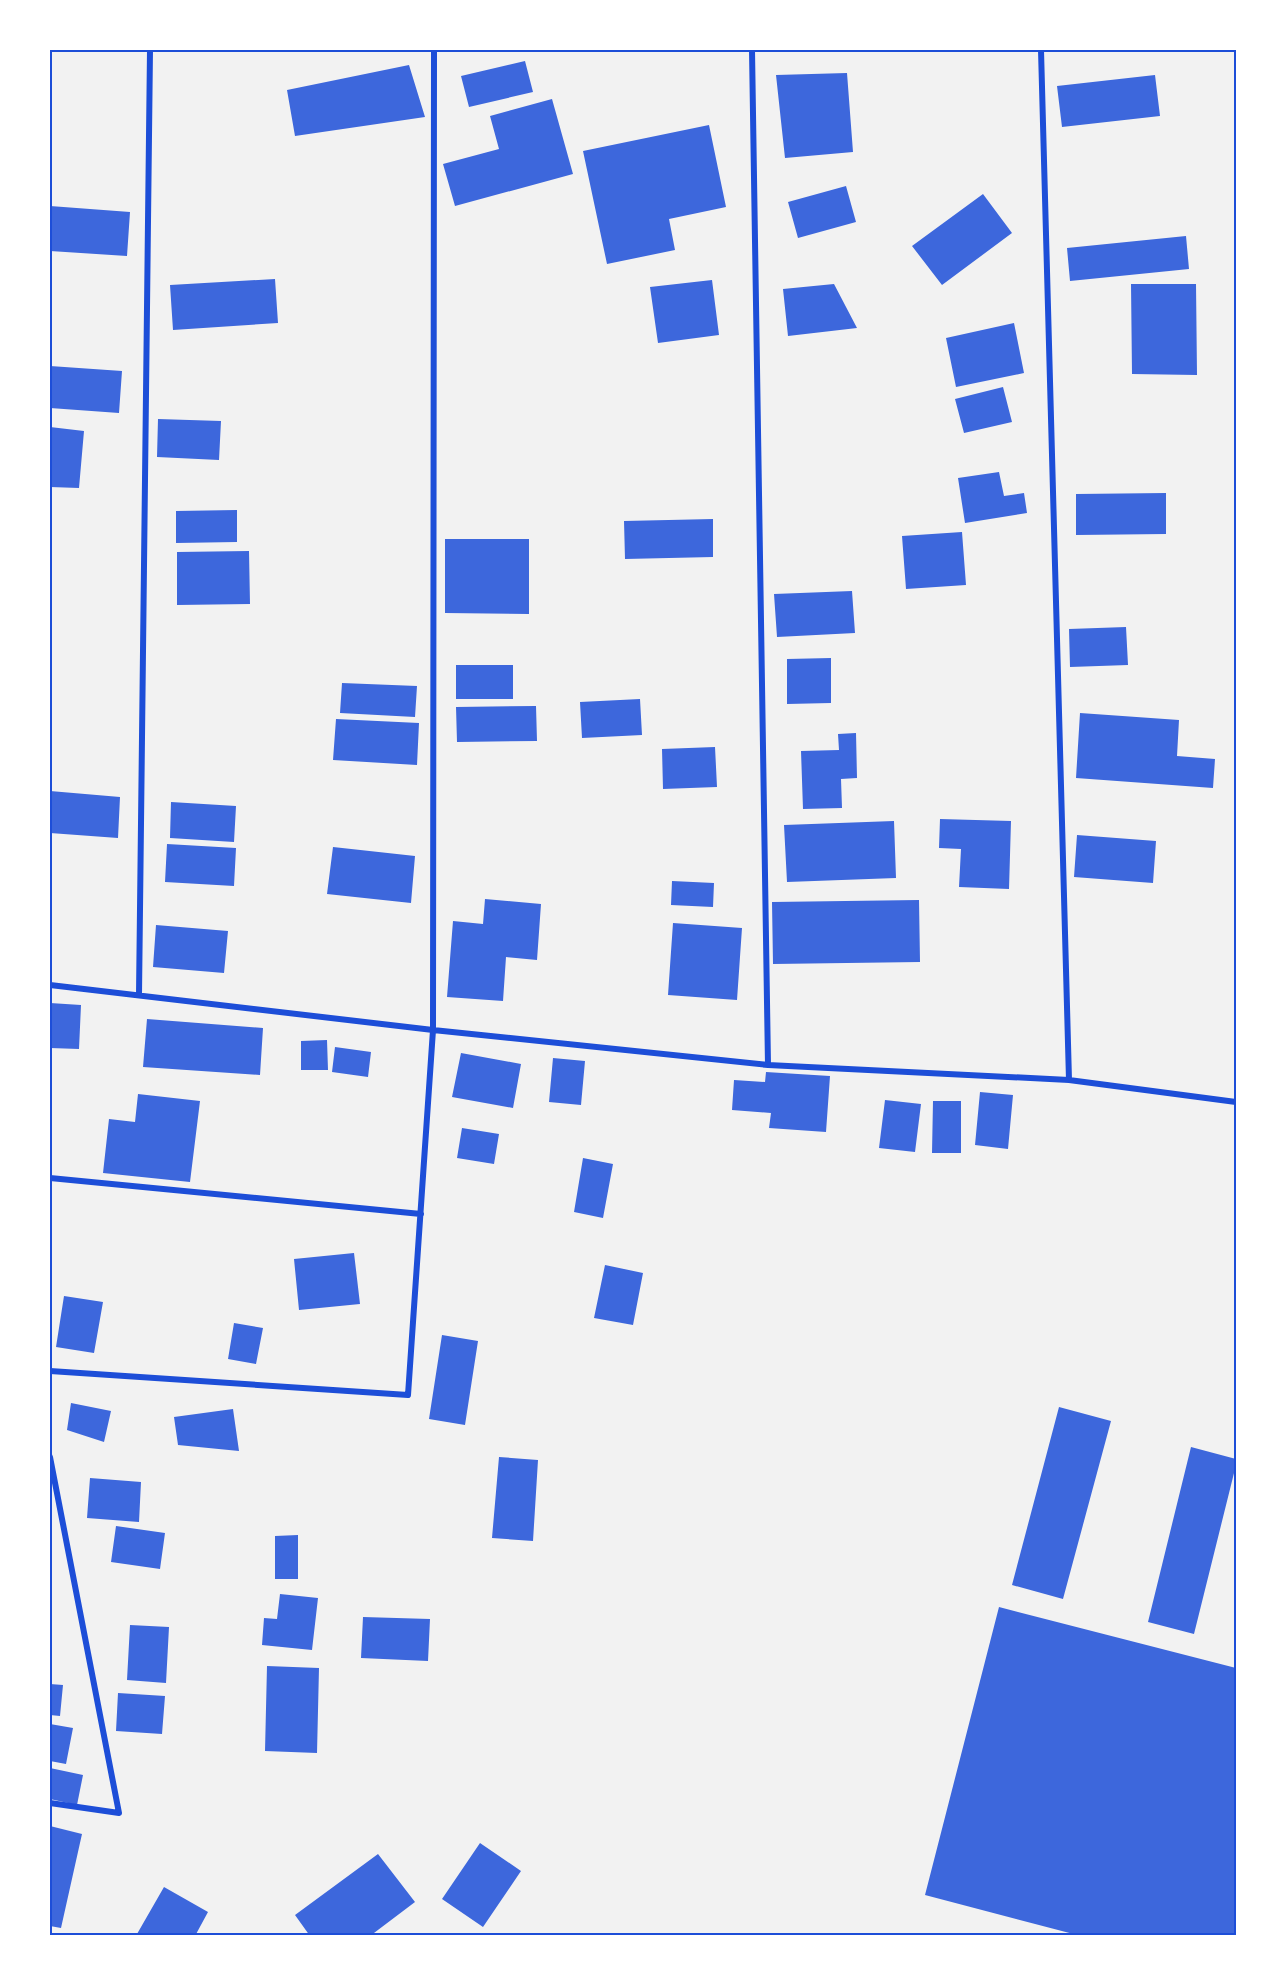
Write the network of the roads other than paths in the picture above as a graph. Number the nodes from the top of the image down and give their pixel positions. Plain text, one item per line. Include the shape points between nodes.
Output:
1 (150, 50) edge
2 (434, 50) edge
3 (752, 50) edge
4 (1041, 50) edge
5 (50, 985) edge
6 (139, 995) junction
7 (433, 1030) junction
8 (768, 1065) junction
9 (1069, 1080) junction
10 (1236, 1102) edge
11 (50, 1178) edge
12 (422, 1214) junction
13 (50, 1371) edge
14 (50, 1457) edge
15 (50, 1803) edge

1 - 6 street
2 - 7 street
3 - 8 street
4 - 9 street
5 - 6 street
6 - 7 street
7 - 8 street
7 - 12 street
8 - 9 street
9 - 10 street
11 - 12 street
12 - 13 street via 408,1395
14 - 15 street via 119,1813

